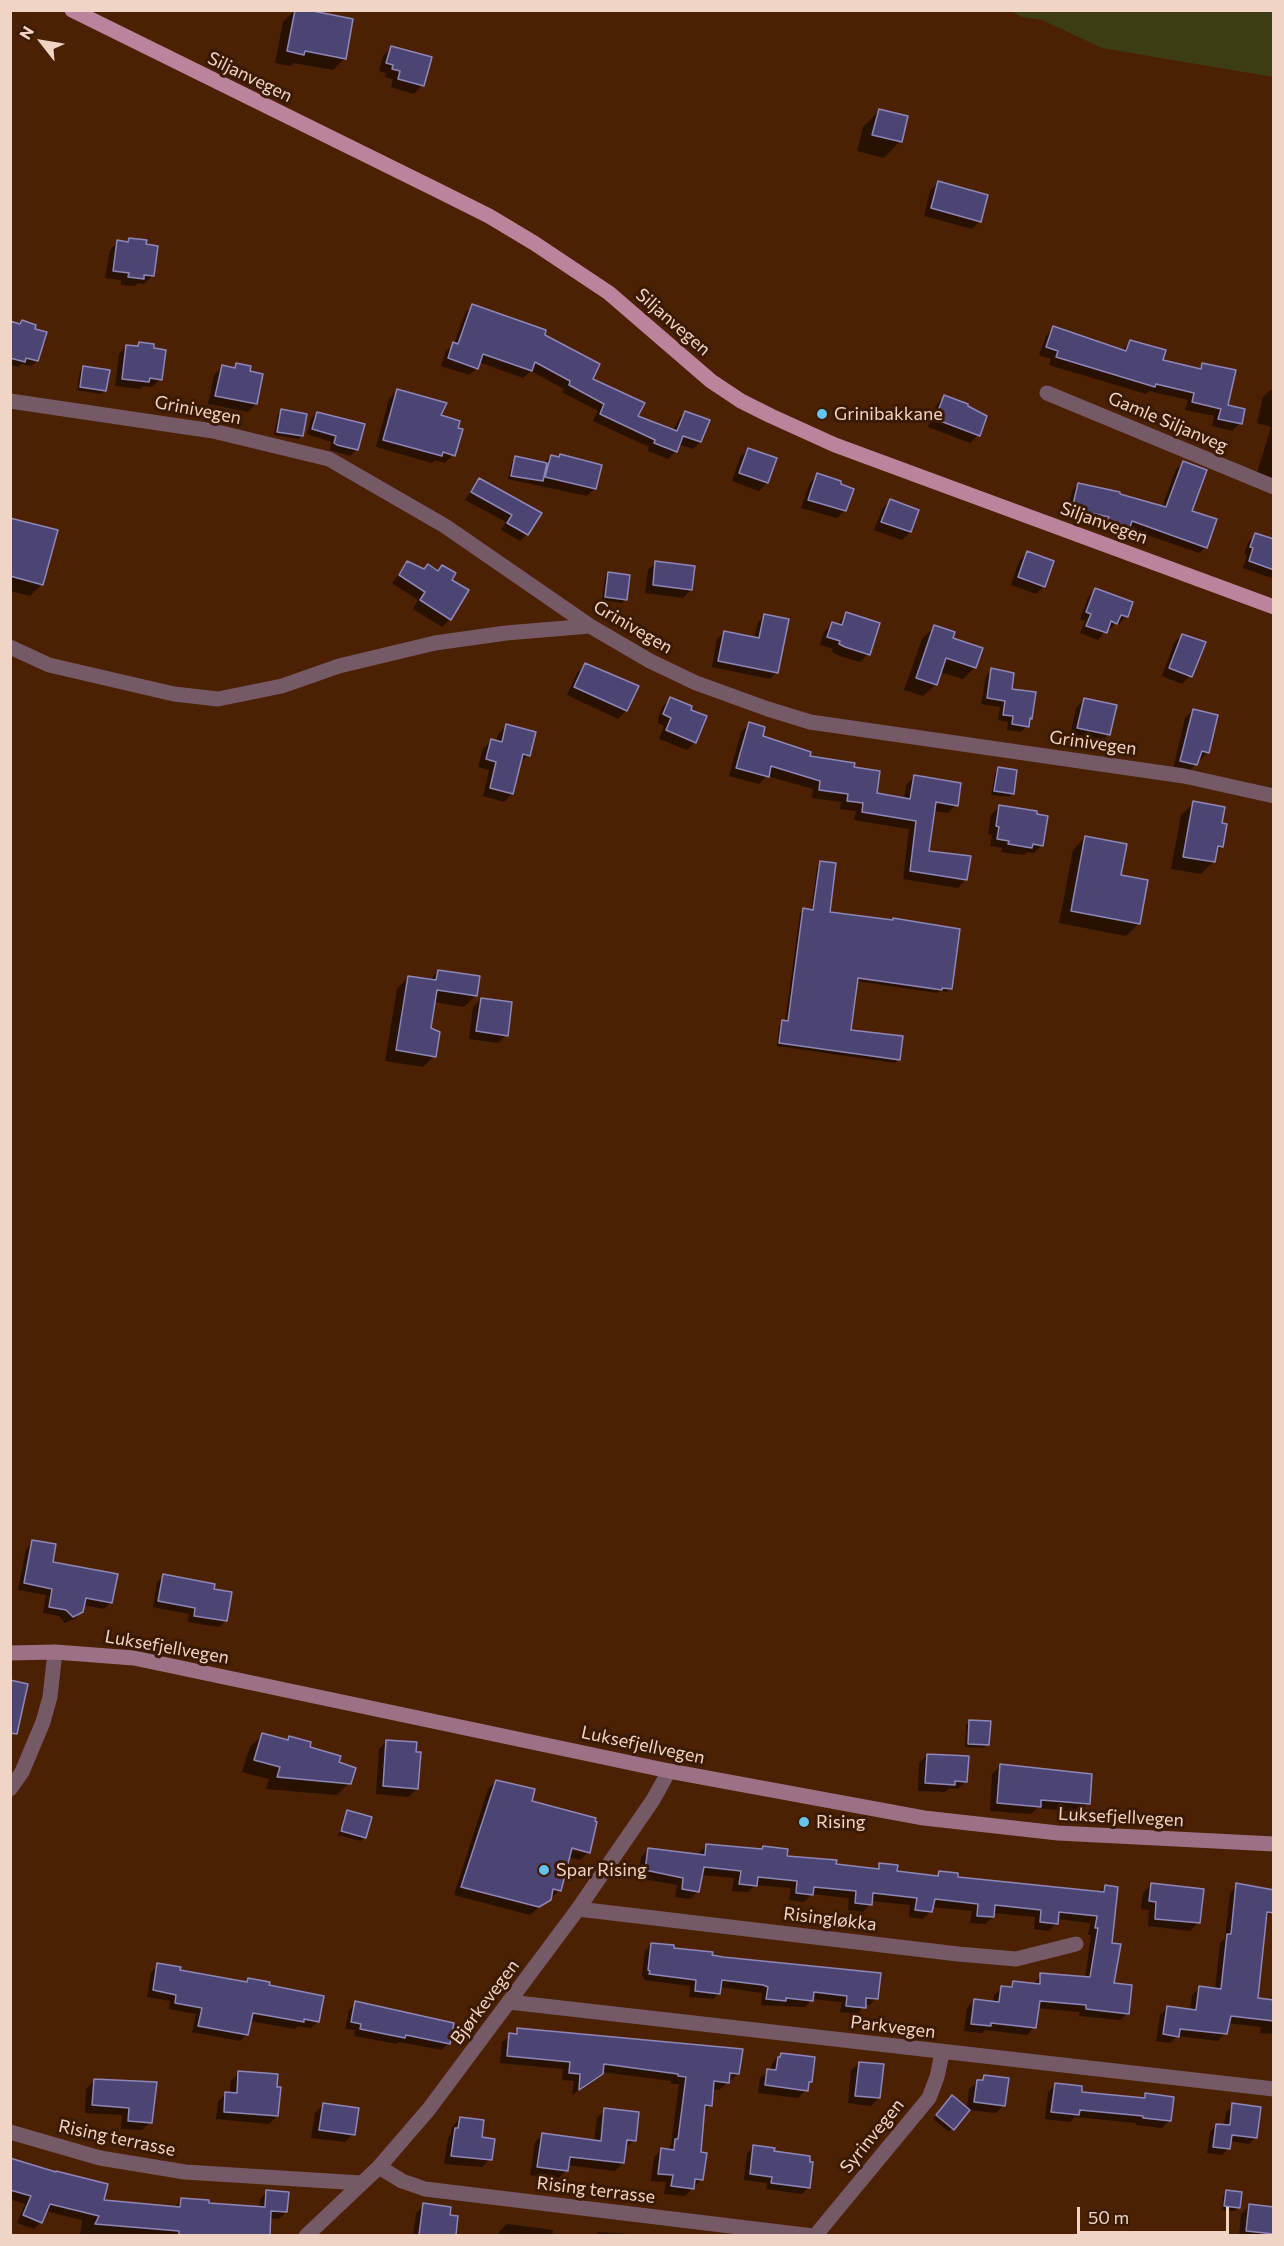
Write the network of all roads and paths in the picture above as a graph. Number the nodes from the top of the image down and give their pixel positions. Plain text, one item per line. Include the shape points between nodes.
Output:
1 (72, 10) edge
2 (1047, 393) dead end
3 (10, 401) edge
4 (1274, 488) edge
5 (1274, 608) edge
6 (590, 626) junction
7 (10, 647) edge
8 (1274, 796) edge
9 (55, 1652) junction
10 (10, 1653) edge
11 (669, 1771) junction
12 (10, 1789) edge
13 (1274, 1844) edge
14 (578, 1909) junction
15 (1076, 1944) dead end
16 (509, 2002) junction
17 (942, 2053) junction
18 (1274, 2089) edge
19 (10, 2132) edge
20 (379, 2167) junction
21 (360, 2183) junction
22 (306, 2235) edge
23 (814, 2235) edge

1 - 5 main road, Siljanvegen via 447,195 534,243 609,293 711,381 771,416 835,444
2 - 4 street, Gamle Siljanveg
3 - 6 street, Grinivegen via 213,431 329,459 445,526
6 - 7 street via 435,643 339,666 282,686 218,699 174,694 49,665
6 - 8 street, Grinivegen via 696,682 810,722 1184,776
9 - 10 main road, Luksefjellvegen
9 - 11 main road, Luksefjellvegen via 178,1666
9 - 12 street via 51,1697 44,1722 22,1772
11 - 13 main road, Luksefjellvegen via 984,1826 1126,1838
11 - 14 street, Bjørkevegen
14 - 15 street, Risingløkka via 1016,1959
14 - 16 street, Bjørkevegen
16 - 17 street, Parkvegen
16 - 20 street, Bjørkevegen via 429,2109
17 - 18 street, Parkvegen
17 - 23 street, Syrinvegen via 929,2098
19 - 21 street, Rising terrasse via 100,2158 185,2172
20 - 21 street, Bjørkevegen
20 - 23 street, Rising terrasse via 402,2181 425,2188
21 - 22 street, Bjørkevegen

